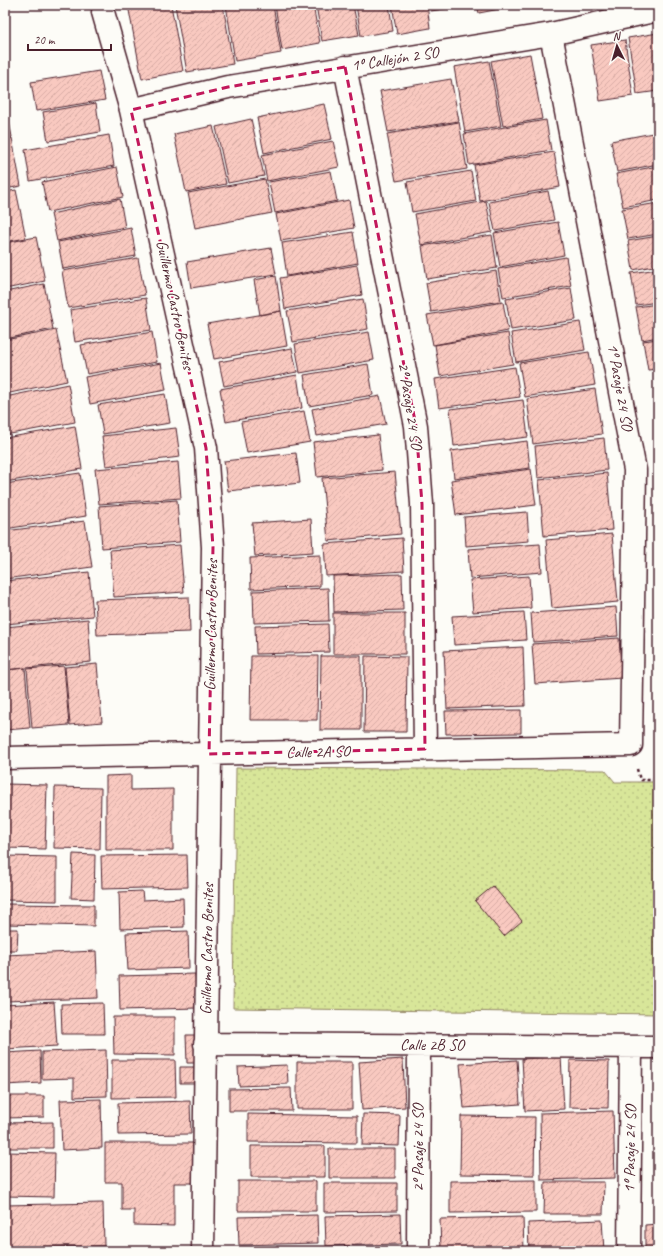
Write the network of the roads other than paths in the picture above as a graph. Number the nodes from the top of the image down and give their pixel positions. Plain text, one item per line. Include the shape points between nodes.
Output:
1 (658, 10) edge
2 (103, 12) dead end
3 (551, 34) junction
4 (345, 67) junction
5 (132, 110) junction
6 (631, 745) joint
7 (425, 749) junction
8 (209, 754) junction
9 (5, 758) edge
10 (205, 1044) junction
11 (419, 1045) junction
12 (632, 1047) junction
13 (658, 1047) edge
14 (204, 1251) edge
15 (418, 1251) edge
16 (629, 1251) edge

1 - 3 street, 1º Callejón 2 SO
2 - 5 street, Guillermo Castro Benites
3 - 4 street, 1º Callejón 2 SO
3 - 6 street, 1º Pasaje 24 SO via 635,470
4 - 5 street, 1º Callejón 2 SO via 228,87
4 - 7 street, 2º Pasaje 24 SO via 416,426 422,504
5 - 8 street, Guillermo Castro Benites via 206,448 213,547
6 - 7 street, Calle 2A SO
7 - 8 street, Calle 2A SO
8 - 9 street, Calle 2A SO
8 - 10 street, Guillermo Castro Benites
10 - 11 street, Calle 2B SO
10 - 14 street, Guillermo Castro Benites
11 - 12 street, Calle 2B SO
11 - 15 street, 2º Pasaje 24 SO
12 - 13 street, Calle 2B SO
12 - 16 street, 1º Pasaje 24 SO

